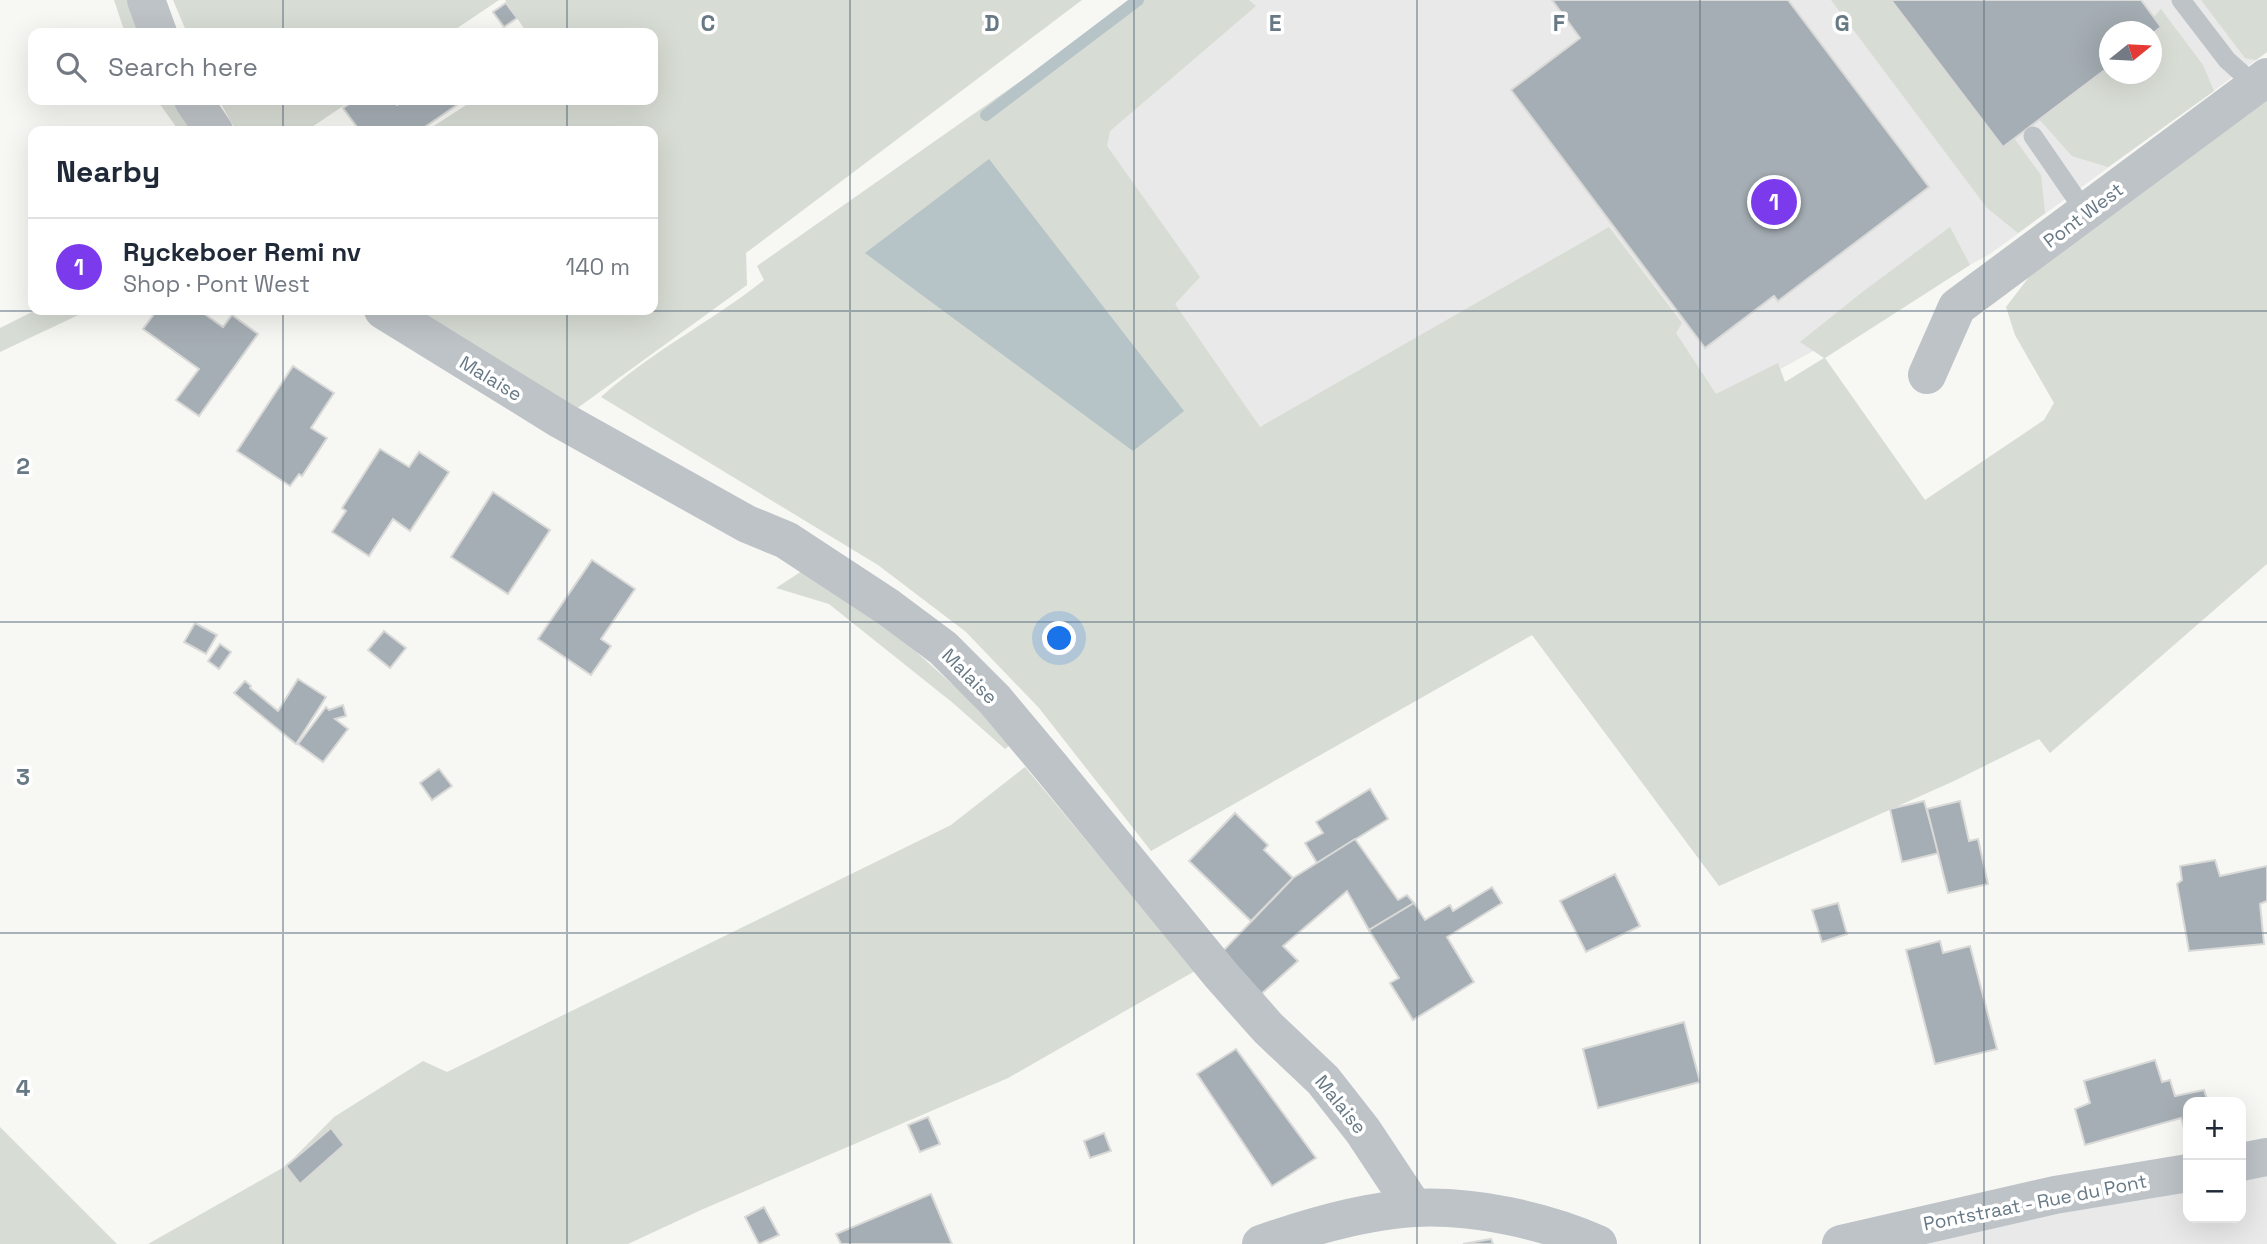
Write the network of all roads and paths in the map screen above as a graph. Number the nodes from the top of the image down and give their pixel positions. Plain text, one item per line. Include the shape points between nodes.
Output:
1 (146, 0) edge
2 (2181, 0) edge
3 (156, 28) edge
4 (2261, 81) edge
5 (196, 105) edge
6 (211, 126) edge
7 (2033, 136) dead end
8 (2086, 213) junction
9 (391, 315) edge
10 (1927, 375) dead end
11 (2267, 1157) edge
12 (2246, 1161) edge
13 (2183, 1174) edge
14 (1414, 1208) junction
15 (1261, 1244) edge
16 (1598, 1244) edge
17 (1841, 1244) edge

1 - 3 street
2 - 4 lane via 2227,60
4 - 8 street, Pont West
5 - 6 street
7 - 8 lane
8 - 10 street, Pont West via 1957,307
9 - 14 street, Malaise via 561,420 747,524 786,540 943,648 995,700 1236,993 1323,1080
11 - 12 street
13 - 17 street, Pontstraat - Rue du Pont via 2055,1195
14 - 15 street via 1359,1216
14 - 16 street via 1515,1217

